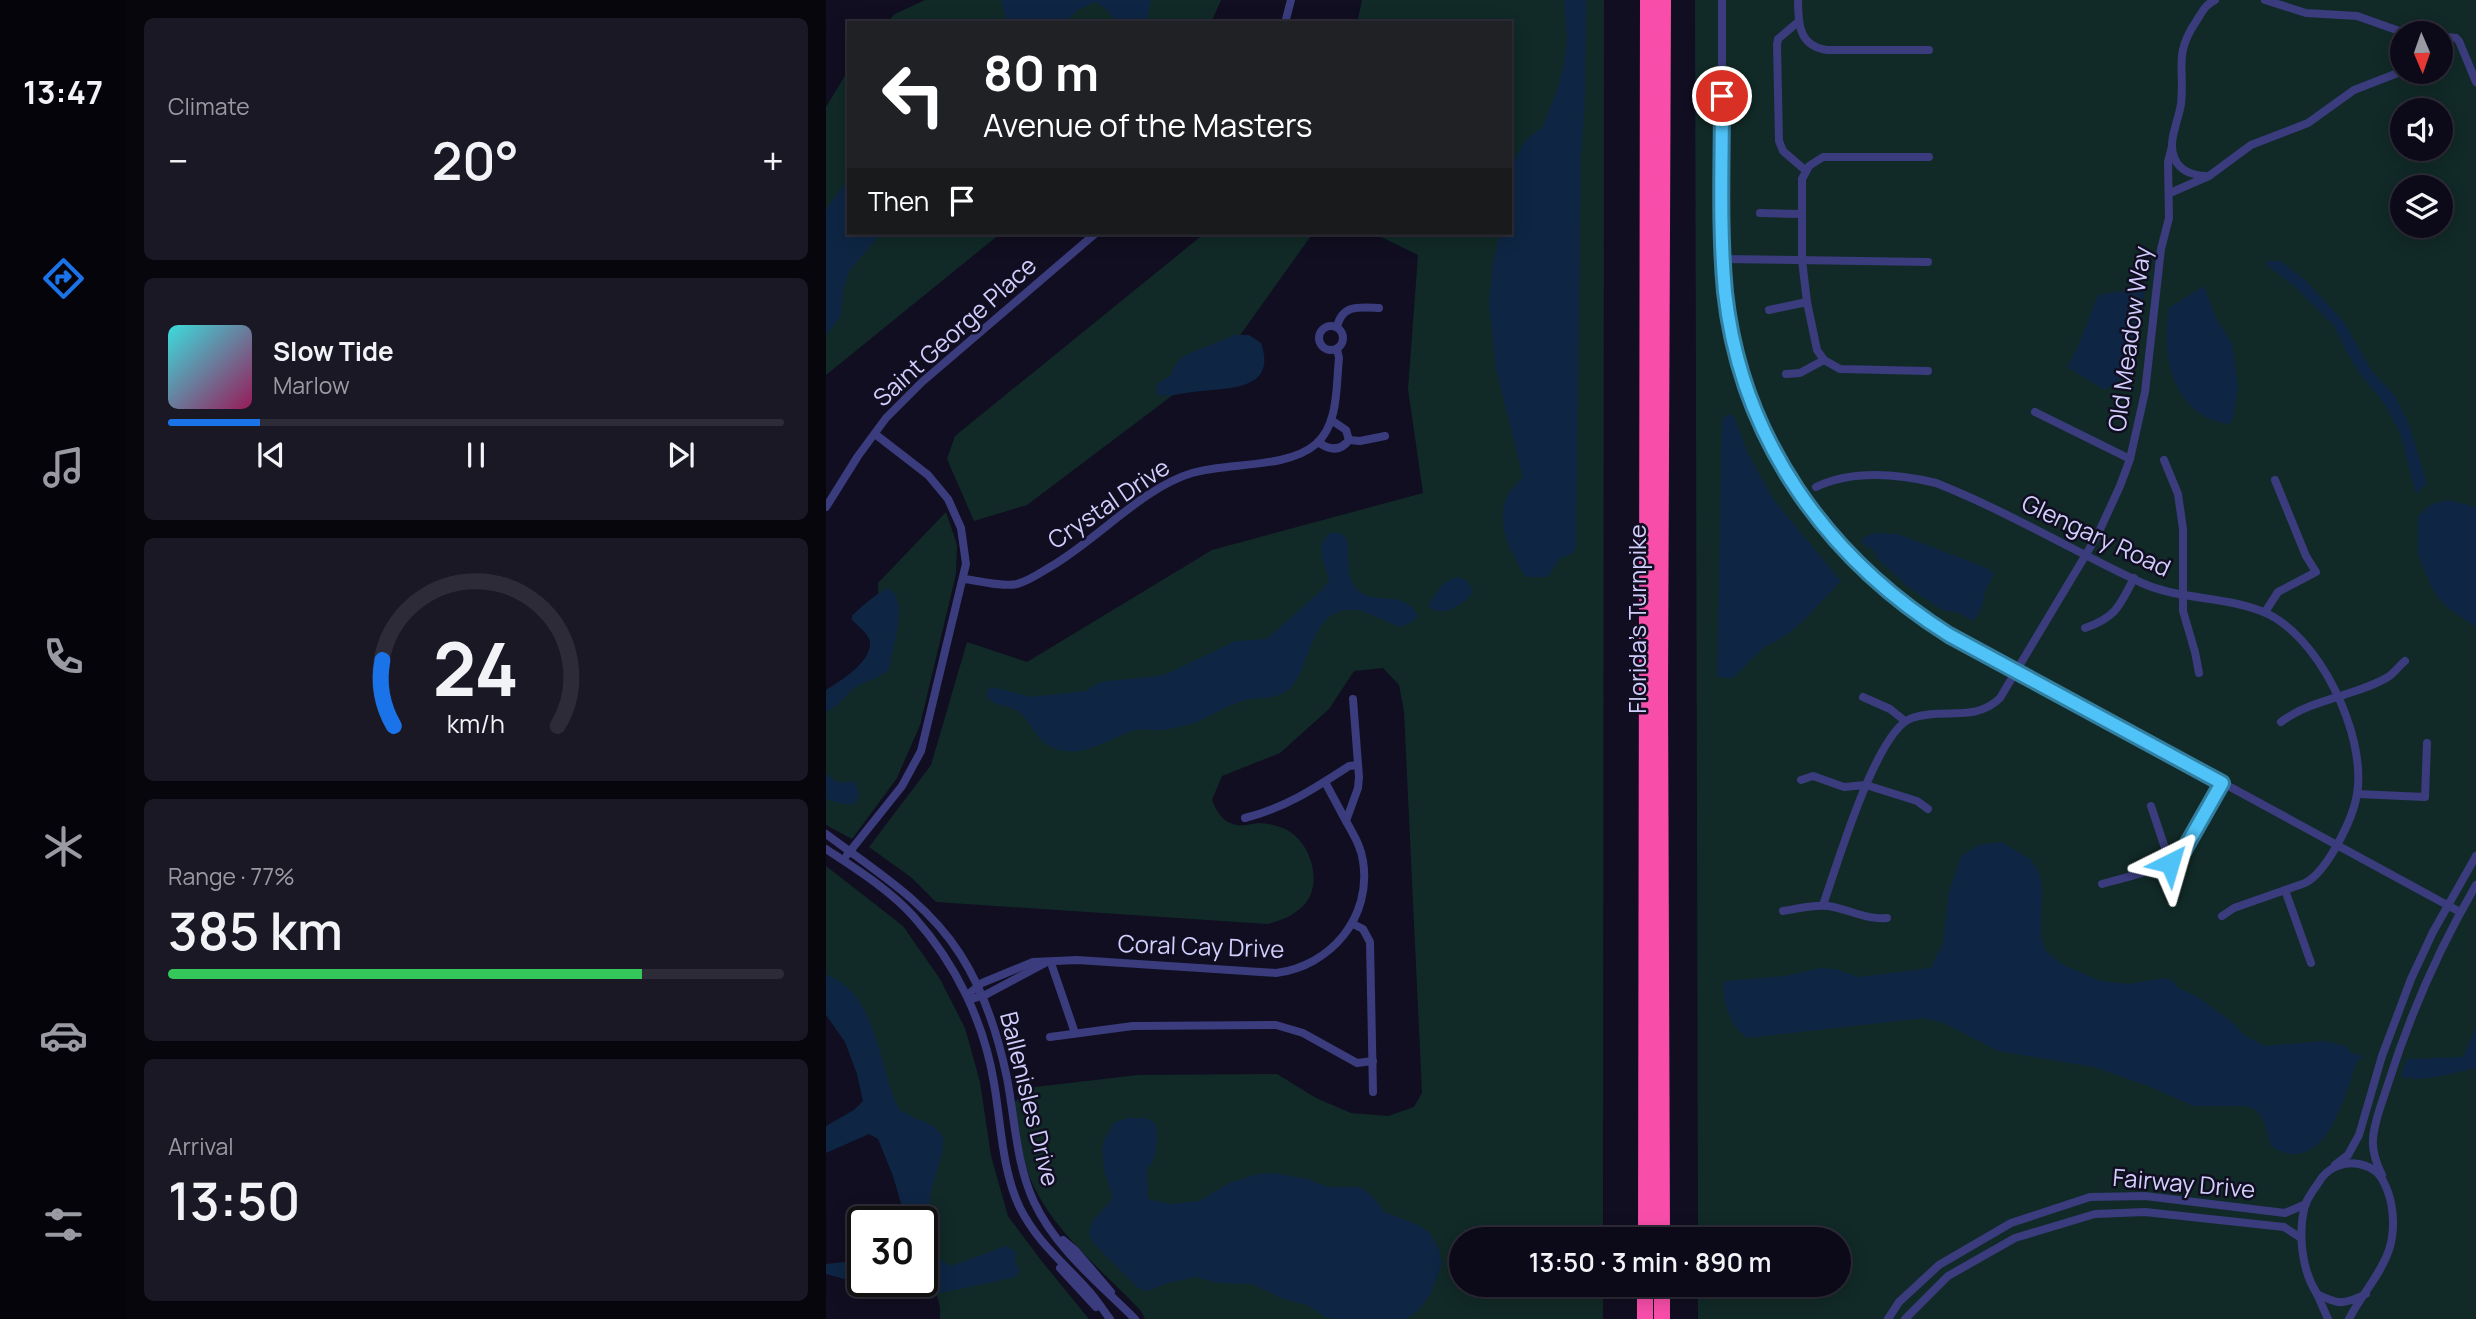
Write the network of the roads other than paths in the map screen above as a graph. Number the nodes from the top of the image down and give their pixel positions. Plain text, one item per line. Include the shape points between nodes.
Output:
1 (1291, 0) edge
2 (1648, 0) edge
3 (1663, 0) edge
4 (1722, 0) edge
5 (1798, 0) edge
6 (2215, 0) edge
7 (2264, 0) edge
8 (1286, 21) edge
9 (1798, 22) junction
10 (2390, 29) edge
11 (2454, 39) edge
12 (1929, 50) dead end
13 (2390, 76) edge
14 (2476, 82) edge
15 (2172, 146) junction
16 (1929, 157) dead end
17 (1805, 170) junction
18 (2209, 176) junction
19 (2170, 193) junction
20 (1760, 213) dead end
21 (1801, 214) junction
22 (1094, 235) edge
23 (1723, 259) junction
24 (1802, 260) junction
25 (1928, 262) dead end
26 (1807, 302) junction
27 (1379, 308) dead end
28 (1769, 310) dead end
29 (1337, 327) junction
30 (1337, 349) junction
31 (1824, 360) junction
32 (1928, 372) dead end
33 (1786, 374) dead end
34 (2035, 412) dead end
35 (1331, 419) junction
36 (875, 434) junction
37 (1385, 436) dead end
38 (1349, 440) junction
39 (1318, 442) junction
40 (2130, 459) junction
41 (2164, 460) dead end
42 (2275, 480) dead end
43 (1816, 487) dead end
44 (826, 507) edge
45 (2085, 555) junction
46 (2134, 578) junction
47 (964, 579) junction
48 (2184, 596) junction
49 (2266, 612) junction
50 (2085, 628) dead end
51 (2404, 661) dead end
52 (2017, 671) junction
53 (2199, 673) dead end
54 (1863, 697) dead end
55 (2338, 697) junction
56 (1353, 699) dead end
57 (1905, 721) junction
58 (2281, 722) dead end
59 (2427, 743) dead end
60 (1358, 765) junction
61 (1801, 780) dead end
62 (1325, 782) junction
63 (2222, 783) junction
64 (1866, 785) junction
65 (2357, 794) junction
66 (2151, 806) dead end
67 (1928, 809) dead end
68 (1245, 818) dead end
69 (1346, 821) junction
70 (826, 834) edge
71 (2336, 844) junction
72 (826, 849) edge
73 (850, 852) junction
74 (2476, 856) edge
75 (842, 860) junction
76 (2170, 863) junction
77 (2102, 884) dead end
78 (2476, 885) edge
79 (2285, 890) junction
80 (1823, 905) junction
81 (2448, 905) junction
82 (1783, 911) dead end
83 (2460, 912) junction
84 (2221, 916) dead end
85 (1887, 918) dead end
86 (1353, 924) junction
87 (1049, 962) junction
88 (2311, 963) dead end
89 (979, 986) junction
90 (982, 996) junction
91 (968, 997) junction
92 (1075, 1033) junction
93 (1050, 1037) dead end
94 (1373, 1061) junction
95 (1373, 1093) dead end
96 (2334, 1166) junction
97 (2382, 1175) junction
98 (2305, 1205) junction
99 (1646, 1227) edge
100 (1662, 1227) edge
101 (1055, 1234) junction
102 (2301, 1238) junction
103 (1046, 1249) junction
104 (1083, 1268) junction
105 (1075, 1277) junction
106 (2316, 1294) junction
107 (2366, 1294) junction
108 (1645, 1297) edge
109 (1662, 1297) edge
110 (1123, 1308) junction
111 (1110, 1319) edge
112 (1133, 1319) edge
113 (1645, 1319) edge
114 (1662, 1319) edge
115 (1888, 1319) edge
116 (1905, 1319) edge
117 (2328, 1319) edge
118 (2349, 1319) edge

1 - 8 street
2 - 99 highway, Florida's Turnpike
3 - 100 highway, Florida's Turnpike
4 - 23 street
5 - 9 street
6 - 15 street, Old Meadow Way via 2207,4 2183,45 2180,107
7 - 10 street via 2306,13 2357,16
9 - 12 street via 1808,42 1822,49
9 - 17 street via 1777,44 1780,146
11 - 14 street via 2459,41
13 - 18 street via 2344,95 2298,128 2251,145
15 - 18 street via 2181,167
15 - 19 street, Old Meadow Way
16 - 17 street via 1828,156
17 - 21 street
18 - 19 street
19 - 40 street, Old Meadow Way via 2146,392
20 - 21 street
21 - 24 street
22 - 36 street, Saint George Place via 922,382
23 - 24 street
23 - 52 street via 1730,322 1744,377 1764,431 1801,497 1851,557 1893,596 1949,635
24 - 25 street
24 - 26 street
26 - 28 street
26 - 31 street
27 - 29 street via 1348,309
29 - 30 street via 1343,336
29 - 30 street via 1325,327 1319,338 1325,348
30 - 35 street
31 - 32 street via 1846,370
31 - 33 street via 1800,373
34 - 40 street
35 - 38 street via 1346,430
35 - 39 street
36 - 44 street, Saint George Place
36 - 47 street, Saint George Place via 928,475 948,499 964,538
37 - 38 street
38 - 39 street, Crystal Drive via 1336,449
39 - 47 street, Crystal Drive via 1289,458 1206,469 1181,477 1146,497 1076,552 1028,580 1013,585
40 - 45 street, Old Meadow Way
41 - 48 street via 2181,514
42 - 49 street via 2316,572 2278,592
43 - 45 street, Glengary Road via 1852,476 1927,481
45 - 46 street, Glengary Road
45 - 52 street, Old Meadow Way
46 - 48 street, Glengary Road
46 - 50 street via 2106,620
47 - 73 street, Saint George Place via 921,751 902,786
48 - 49 street, Glengary Road
48 - 53 street via 2184,621
49 - 55 street, Glengary Road via 2308,646
51 - 55 street via 2389,676
52 - 57 street, Old Meadow Way via 2000,698 1981,711 1921,715
52 - 63 street
54 - 57 street
55 - 58 street via 2324,699
55 - 65 street, Glengary Road via 2355,744
56 - 60 street
57 - 64 street via 1890,736
59 - 65 street via 2425,797
60 - 62 street
60 - 69 street via 1359,783
61 - 64 street via 1813,776 1844,787
62 - 68 street via 1279,808
62 - 69 street, Coral Cay Drive
63 - 71 street
63 - 76 street via 2184,850
64 - 67 street
64 - 80 street
65 - 71 street, Glengary Road
66 - 76 street
69 - 86 street, Coral Cay Drive via 1361,849 1364,872
70 - 73 street, Ballenisles Drive
71 - 79 street, Glengary Road via 2314,878
71 - 81 street
72 - 75 street, Ballenisles Drive
73 - 75 street, Saint George Place
73 - 89 street, Ballenisles Drive via 929,914
74 - 81 street
75 - 91 street, Ballenisles Drive via 914,917
76 - 77 street
78 - 83 street
79 - 84 street, Glengary Road
79 - 88 street
80 - 82 street
80 - 85 street via 1872,919
81 - 83 street
81 - 96 street via 2396,1017 2359,1135
83 - 97 street via 2408,1027 2382,1106 2373,1138
86 - 87 street, Coral Cay Drive via 1327,953 1297,969 1276,973
86 - 94 street via 1363,929 1370,942
87 - 89 street, Coral Cay Drive via 1033,962
87 - 90 street, Coral Cay Drive
87 - 92 street
89 - 90 street, Ballenisles Drive
89 - 91 street, Coral Cay Drive
90 - 91 street, Coral Cay Drive
90 - 101 street, Ballenisles Drive via 1002,1058 1027,1185
91 - 103 street, Ballenisles Drive via 989,1054 1013,1190
92 - 93 street
92 - 94 street via 1133,1026 1276,1025 1303,1033 1357,1063
94 - 95 street
96 - 97 street via 2354,1163
96 - 98 street via 2323,1174
97 - 107 street via 2393,1207 2390,1248
98 - 102 street
98 - 115 street, Fairway Drive via 2285,1213 2144,1196 2090,1196 2011,1223 1938,1265
101 - 104 street, Ballenisles Drive
101 - 110 street via 1102,1278
102 - 106 street
102 - 116 street, Fairway Drive via 2284,1227 2145,1213 2095,1214 2015,1238 1948,1276
103 - 105 street, Ballenisles Drive
103 - 111 street via 1083,1296
104 - 105 street
104 - 110 street, Ballenisles Drive
105 - 111 street, Ballenisles Drive
106 - 107 street via 2344,1303
106 - 117 street
107 - 118 street
108 - 113 highway
109 - 114 highway
110 - 112 street, Ballenisles Drive

